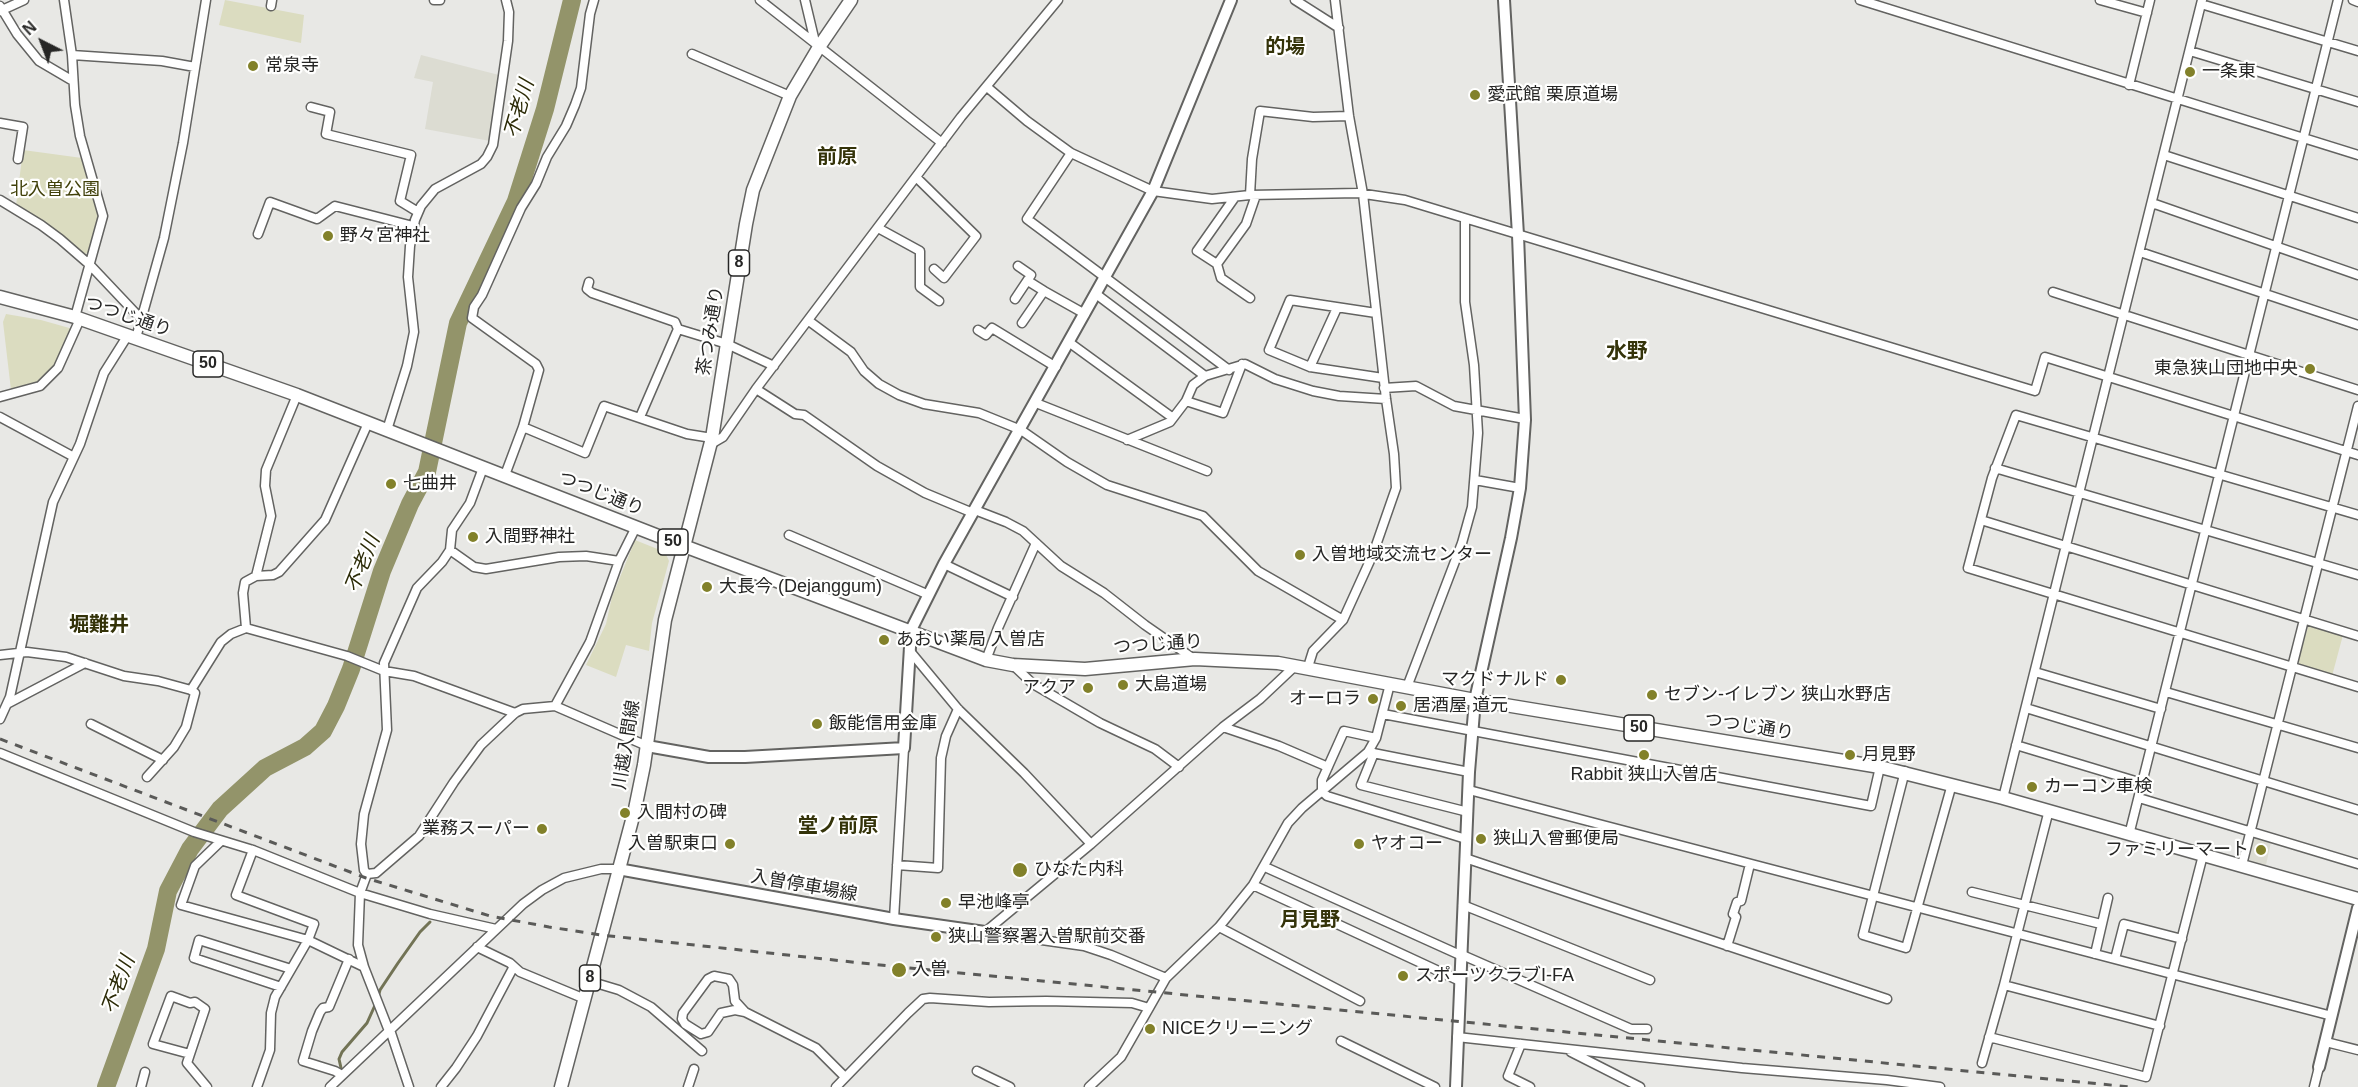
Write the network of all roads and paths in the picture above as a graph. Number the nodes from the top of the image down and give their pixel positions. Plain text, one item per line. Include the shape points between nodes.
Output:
1 (24, 0) edge
2 (64, 0) edge
3 (206, 0) edge
4 (434, 0) edge
5 (440, 0) edge
6 (506, 0) edge
7 (594, 0) edge
8 (760, 0) edge
9 (805, 0) edge
10 (851, 0) edge
11 (1043, 0) edge
12 (1058, 0) edge
13 (1231, 0) edge
14 (1295, 0) edge
15 (1335, 0) edge
16 (1504, 0) edge
17 (1860, 0) edge
18 (2100, 0) edge
19 (2150, 0) edge
20 (2338, 0) edge
21 (2353, 0) edge
22 (2202, 2) edge
23 (2358, 2) edge
24 (1, 9) edge
25 (1050, 10) junction
26 (2147, 14) junction
27 (1339, 28) junction
28 (2326, 41) junction
29 (817, 44) junction
30 (2190, 51) junction
31 (2358, 51) edge
32 (72, 54) junction
33 (692, 54) dead end
34 (195, 67) junction
35 (73, 81) junction
36 (2129, 85) junction
37 (987, 87) junction
38 (2315, 89) junction
39 (790, 96) junction
40 (2178, 99) junction
41 (2358, 102) edge
42 (311, 107) dead end
43 (1349, 116) junction
44 (0, 123) edge
45 (2303, 138) junction
46 (942, 142) junction
47 (1071, 153) junction
48 (2164, 155) junction
49 (2358, 155) edge
50 (18, 159) dead end
51 (917, 178) junction
52 (1153, 191) junction
53 (1363, 194) junction
54 (1253, 195) junction
55 (2289, 196) junction
56 (1235, 197) junction
57 (0, 200) edge
58 (2152, 203) junction
59 (418, 212) junction
60 (2358, 218) edge
61 (1465, 219) junction
62 (413, 226) junction
63 (878, 228) junction
64 (258, 234) dead end
65 (1518, 235) junction
66 (2276, 246) junction
67 (2140, 252) junction
68 (1217, 264) junction
69 (90, 265) junction
70 (1018, 266) dead end
71 (933, 269) dead end
72 (2358, 275) edge
73 (1106, 278) junction
74 (1028, 280) junction
75 (589, 282) dead end
76 (1044, 291) junction
77 (2053, 292) dead end
78 (2264, 293) junction
79 (1096, 294) junction
80 (0, 297) edge
81 (1250, 298) dead end
82 (1015, 299) dead end
83 (939, 301) dead end
84 (1337, 308) junction
85 (1376, 313) junction
86 (1085, 314) junction
87 (2124, 315) junction
88 (78, 318) junction
89 (142, 320) junction
90 (808, 321) junction
91 (1022, 323) dead end
92 (2358, 325) edge
93 (678, 329) junction
94 (978, 330) dead end
95 (132, 336) junction
96 (1070, 343) junction
97 (727, 344) junction
98 (2249, 355) junction
99 (1242, 364) junction
100 (774, 366) junction
101 (1056, 367) junction
102 (1310, 367) junction
103 (1229, 370) junction
104 (1205, 376) junction
105 (2108, 377) junction
106 (1384, 383) junction
107 (756, 389) junction
108 (2358, 390) edge
109 (297, 395) junction
110 (0, 397) edge
111 (1386, 399) junction
112 (1186, 401) junction
113 (1036, 403) junction
114 (2358, 406) edge
115 (1477, 409) junction
116 (0, 417) edge
117 (640, 417) junction
118 (2233, 417) junction
119 (1173, 418) junction
120 (1525, 419) junction
121 (369, 423) junction
122 (523, 426) junction
123 (387, 430) junction
124 (1021, 430) junction
125 (2094, 436) junction
126 (1127, 440) junction
127 (712, 441) junction
128 (2347, 451) junction
129 (2358, 455) edge
130 (74, 457) junction
131 (483, 468) junction
132 (1995, 468) junction
133 (1207, 471) dead end
134 (2219, 473) junction
135 (505, 475) junction
136 (1475, 480) junction
137 (1520, 488) junction
138 (2079, 493) junction
139 (2331, 507) junction
140 (974, 512) junction
141 (2358, 515) edge
142 (1981, 520) junction
143 (636, 528) junction
144 (2206, 530) junction
145 (789, 535) dead end
146 (1036, 543) junction
147 (684, 546) junction
148 (2066, 546) junction
149 (450, 550) junction
150 (619, 561) junction
151 (2318, 563) junction
152 (944, 564) junction
153 (2358, 575) edge
154 (256, 576) junction
155 (2193, 585) junction
156 (2054, 594) junction
157 (929, 595) junction
158 (1013, 597) junction
159 (2304, 619) junction
160 (1343, 620) junction
161 (246, 628) junction
162 (912, 630) junction
163 (2180, 633) junction
164 (2358, 636) edge
165 (909, 650) junction
166 (21, 652) junction
167 (0, 655) edge
168 (1195, 659) junction
169 (986, 660) junction
170 (86, 663) junction
171 (1013, 665) junction
172 (1295, 666) junction
173 (2293, 667) junction
174 (1308, 668) junction
175 (384, 671) junction
176 (2035, 672) junction
177 (1390, 684) junction
178 (1407, 687) junction
179 (2358, 687) edge
180 (191, 690) junction
181 (2166, 692) junction
182 (1475, 700) junction
183 (7, 704) junction
184 (555, 706) junction
185 (2026, 708) junction
186 (957, 709) junction
187 (2161, 709) junction
188 (515, 713) junction
189 (1383, 714) junction
190 (0, 719) edge
191 (91, 724) dead end
192 (2278, 725) junction
193 (1223, 727) junction
194 (1472, 731) junction
195 (1376, 738) junction
196 (2016, 745) junction
197 (646, 746) junction
198 (2152, 747) junction
199 (904, 748) junction
200 (2358, 748) edge
201 (0, 753) edge
202 (1371, 753) junction
203 (163, 760) junction
204 (1880, 766) junction
205 (1179, 767) junction
206 (1328, 767) junction
207 (1905, 771) junction
208 (1469, 772) junction
209 (147, 777) dead end
210 (2142, 783) junction
211 (2264, 783) junction
212 (1953, 784) junction
213 (1469, 790) junction
214 (1322, 791) junction
215 (2003, 798) junction
216 (2139, 798) junction
217 (2049, 810) junction
218 (2358, 810) edge
219 (1468, 812) junction
220 (2251, 832) junction
221 (2129, 835) junction
222 (1466, 839) junction
223 (220, 841) junction
224 (1091, 844) junction
225 (253, 850) junction
226 (2203, 855) junction
227 (1465, 858) junction
228 (1750, 864) junction
229 (2358, 864) edge
230 (897, 865) junction
231 (2242, 866) junction
232 (1265, 867) junction
233 (618, 868) junction
234 (367, 874) junction
235 (1253, 885) junction
236 (1972, 892) dead end
237 (360, 893) junction
238 (1873, 896) junction
239 (2108, 898) dead end
240 (2358, 898) edge
241 (1463, 905) junction
242 (2024, 906) junction
243 (1917, 907) junction
244 (2358, 908) edge
245 (894, 919) junction
246 (2101, 924) junction
247 (1219, 927) junction
248 (496, 929) junction
249 (985, 932) junction
250 (2017, 934) junction
251 (2182, 939) junction
252 (308, 940) junction
253 (1727, 946) junction
254 (477, 947) junction
255 (2095, 954) junction
256 (1460, 955) junction
257 (349, 958) junction
258 (2115, 959) junction
259 (364, 967) junction
260 (513, 968) junction
261 (291, 969) junction
262 (2173, 974) junction
263 (1166, 978) junction
264 (1650, 980) dead end
265 (589, 981) junction
266 (1460, 981) junction
267 (2004, 986) junction
268 (281, 987) junction
269 (734, 991) junction
270 (585, 999) junction
271 (1887, 999) dead end
272 (1360, 1001) dead end
273 (1149, 1008) junction
274 (745, 1012) junction
275 (721, 1013) junction
276 (2332, 1016) junction
277 (2160, 1026) junction
278 (1647, 1029) dead end
279 (390, 1030) junction
280 (1457, 1037) junction
281 (1989, 1037) junction
282 (1341, 1041) dead end
283 (2326, 1042) junction
284 (1521, 1044) junction
285 (1566, 1050) junction
286 (2358, 1050) edge
287 (702, 1051) dead end
288 (190, 1054) junction
289 (1982, 1063) dead end
290 (2319, 1067) joint
291 (694, 1069) dead end
292 (977, 1071) dead end
293 (145, 1072) dead end
294 (342, 1076) junction
295 (845, 1077) junction
296 (1092, 1086) edge
297 (141, 1087) edge
298 (207, 1087) edge
299 (257, 1087) edge
300 (330, 1087) edge
301 (409, 1087) edge
302 (441, 1087) edge
303 (561, 1087) edge
304 (688, 1087) edge
305 (836, 1087) edge
306 (1010, 1087) edge
307 (1435, 1087) edge
308 (1456, 1087) edge
309 (1530, 1087) edge
310 (1640, 1087) edge
311 (1940, 1087) edge
312 (2314, 1087) edge

1 - 24 street
2 - 32 street
3 - 34 street
4 - 5 street
6 - 59 street via 508,40 493,145 481,164 435,189
7 - 122 street via 576,105 521,208 472,318 539,370
8 - 29 street
9 - 29 street
10 - 29 main road, 茶つみ通り / 8
11 - 25 street
12 - 25 street
13 - 52 street
14 - 27 street
15 - 27 street
16 - 65 street
17 - 36 street
18 - 26 street
19 - 26 street
20 - 28 street
21 - 23 street
22 - 28 street
22 - 30 street
24 - 35 street via 39,61
25 - 37 street
26 - 36 street
27 - 43 street
28 - 31 street
28 - 38 street
29 - 39 main road, 茶つみ通り / 8
29 - 46 street
30 - 38 street
30 - 40 street
32 - 34 street
32 - 35 street
33 - 39 street
34 - 89 street via 164,238
35 - 69 street via 82,143 103,216
36 - 40 street
37 - 46 street
37 - 47 street
38 - 41 street
38 - 45 street
39 - 97 main road, 茶つみ通り / 8 via 753,189
40 - 45 street
40 - 48 street
42 - 59 street via 330,112 326,134 411,155 400,201
43 - 53 street
43 - 54 street via 1260,111 1252,159
44 - 50 street via 23,127
45 - 49 street
45 - 55 street
46 - 51 street
47 - 52 street
47 - 73 street via 1027,219
48 - 55 street
48 - 58 street
51 - 63 street
51 - 71 street via 976,236 944,278
52 - 56 street via 1212,199
52 - 73 street
53 - 54 street
53 - 61 street via 1405,200
53 - 85 street
54 - 56 street
54 - 68 street via 1246,224
55 - 60 street
55 - 66 street
56 - 68 street via 1197,251
57 - 69 street via 41,225
58 - 66 street
58 - 67 street
59 - 62 street
61 - 65 street
61 - 115 street via 1465,302
62 - 64 street via 335,206 317,219 270,202
62 - 123 street via 408,277 414,332
63 - 83 street via 920,251 920,287
63 - 90 street
65 - 105 street via 2035,391 2045,357
65 - 120 street
66 - 72 street
66 - 78 street
67 - 78 street
67 - 87 street
68 - 81 street via 1221,278
69 - 88 street
69 - 89 street
70 - 74 street via 1031,275
73 - 79 street
73 - 103 street
74 - 76 street
74 - 82 street
75 - 93 street via 586,289 592,293 675,322
76 - 86 street
76 - 91 street
77 - 87 street
78 - 92 street
78 - 98 street
79 - 86 street
79 - 104 street
80 - 88 main road, つつじ通り / 50
84 - 85 street
84 - 102 street
84 - 102 street via 1290,300 1269,350
85 - 106 street
86 - 96 street
87 - 98 street
87 - 105 street
88 - 95 main road, つつじ通り / 50
88 - 110 street via 58,368 40,386
89 - 95 street
90 - 100 street
90 - 124 street via 851,352 879,384 899,395 924,404 979,413
93 - 97 street
93 - 117 street
94 - 101 street via 986,335 992,328
95 - 109 main road, つつじ通り / 50
95 - 130 street via 101,379
96 - 101 street
96 - 119 street
97 - 100 street
97 - 127 main road, 茶つみ通り / 8
98 - 108 street
98 - 118 street
99 - 103 street
99 - 111 street via 1314,392
99 - 112 street via 1223,413
100 - 107 street
101 - 113 street
102 - 106 street
103 - 104 street
104 - 112 street via 1193,385
105 - 118 street
105 - 125 street
106 - 111 street
106 - 115 street via 1416,386 1454,406
107 - 127 street via 723,437
107 - 140 street via 795,414 804,415 877,466 925,493
109 - 121 main road, つつじ通り / 50
109 - 154 street via 266,470 270,516
111 - 160 street via 1396,488 1373,554
112 - 119 street
113 - 124 street
113 - 126 street
114 - 128 street
115 - 120 street
115 - 136 street
116 - 130 street
117 - 122 street via 604,406 585,453
117 - 127 street
118 - 128 street
118 - 134 street
119 - 126 street
120 - 137 street
121 - 123 main road, つつじ通り / 50
121 - 154 street via 325,520 279,572
122 - 135 street
123 - 131 main road, つつじ通り / 50
124 - 140 street
124 - 160 street via 1107,485 1203,516 1258,571
125 - 132 street via 2016,415
125 - 134 street
125 - 138 street
126 - 133 street
127 - 147 main road, 茶つみ通り / 8
128 - 129 street
128 - 139 street
130 - 166 street via 53,502
131 - 135 main road, つつじ通り / 50
131 - 149 street via 470,503 452,530
132 - 138 street
132 - 142 street
134 - 139 street
134 - 144 street
135 - 143 main road, つつじ通り / 50
136 - 137 street
136 - 178 street via 1462,543
137 - 182 street
138 - 144 street
138 - 148 street
139 - 141 street
139 - 151 street
140 - 146 street via 1014,526
140 - 152 street
142 - 148 street
142 - 156 street via 1968,568
143 - 147 main road, つつじ通り / 50
143 - 150 street
144 - 151 street
144 - 155 street
145 - 157 street
146 - 158 street
146 - 168 street via 1061,566
147 - 162 main road, つつじ通り / 50
147 - 197 main road, 川越入間線 / 8 via 664,620
148 - 155 street
148 - 156 street
149 - 150 street via 474,567 486,569 559,557
149 - 175 street via 417,588
150 - 184 street via 590,642
151 - 153 street
151 - 159 street
152 - 157 street
152 - 158 street
154 - 161 street via 244,586
155 - 159 street
155 - 163 street
156 - 163 street
156 - 176 street
157 - 162 street
158 - 169 street
159 - 164 street
159 - 173 street
160 - 174 street via 1313,651
161 - 175 street via 347,656
161 - 180 street via 221,642
162 - 165 street
162 - 169 main road, つつじ通り / 50
163 - 173 street
163 - 181 street
165 - 186 street
165 - 199 street
166 - 167 street
166 - 170 street
166 - 183 street
168 - 171 main road, つつじ通り / 50 via 1085,669
168 - 172 main road, つつじ通り / 50
169 - 171 main road, つつじ通り / 50
170 - 180 street via 124,676
170 - 183 street
171 - 205 street via 1033,684 1100,723 1155,748
172 - 174 main road, つつじ通り / 50
172 - 193 street
173 - 179 street
173 - 192 street
174 - 177 main road, つつじ通り / 50
175 - 188 street via 414,676
175 - 234 street via 387,730 362,825 362,858
176 - 185 street
176 - 187 street
177 - 178 main road, つつじ通り / 50
177 - 189 street
178 - 182 main road, つつじ通り / 50
180 - 203 street via 195,693 186,727
181 - 187 street
181 - 192 street
182 - 194 street
182 - 204 main road, つつじ通り / 50
183 - 190 street
184 - 188 street
184 - 197 street
185 - 196 street
185 - 198 street
186 - 224 street
186 - 230 street via 941,758 938,868
187 - 198 street
188 - 234 street via 470,759 419,836 375,873
189 - 194 street
189 - 195 street
191 - 203 street
192 - 200 street
192 - 211 street
193 - 205 street
193 - 206 street
194 - 204 street via 1870,806
194 - 208 street
195 - 202 street
195 - 206 street via 1344,731
196 - 210 street
196 - 215 street
197 - 199 street via 709,757
197 - 233 main road, 川越入間線 / 8 via 635,809
198 - 210 street
198 - 211 street
199 - 230 street
201 - 223 street
202 - 208 street
202 - 214 street
202 - 219 street via 1361,785
203 - 209 street
204 - 207 main road, つつじ通り / 50
205 - 224 street
206 - 214 street
207 - 212 main road, つつじ通り / 50
207 - 238 street
208 - 213 street
210 - 216 street
211 - 218 street
211 - 220 street
212 - 215 main road, つつじ通り / 50
212 - 243 street
213 - 219 street
213 - 228 street
214 - 222 street via 1327,796
214 - 232 street via 1288,823
215 - 217 main road, つつじ通り / 50
216 - 220 street
216 - 221 street
217 - 221 main road, つつじ通り / 50
217 - 242 street
219 - 222 street
220 - 229 street
220 - 231 street
221 - 226 main road, つつじ通り / 50
222 - 227 street
223 - 225 street
223 - 252 street via 195,866 181,904
224 - 249 street
225 - 237 street
225 - 252 street via 236,895 315,924
226 - 231 main road, つつじ通り / 50
226 - 251 street
227 - 241 street
227 - 253 street
228 - 238 street
228 - 253 street
230 - 245 street
231 - 240 main road, つつじ通り / 50
232 - 235 street
232 - 256 street
233 - 245 street, 入曽停車場線
233 - 248 street via 577,874 553,883
233 - 265 main road, 川越入間線 / 8
234 - 237 street
235 - 247 street
235 - 266 street
236 - 242 street
237 - 248 street
237 - 259 street via 358,945
238 - 243 street
238 - 243 street via 1863,935 1906,948
239 - 246 street
241 - 256 street
241 - 264 street
242 - 246 street
242 - 250 street
243 - 250 street
244 - 276 street
245 - 249 street, 入曽停車場線
246 - 255 street
247 - 263 street
247 - 272 street
248 - 254 street
249 - 263 street via 1084,946
250 - 255 street
250 - 267 street
251 - 258 street via 2124,924
251 - 262 street
252 - 257 street
252 - 261 street
253 - 271 street
254 - 260 street
254 - 279 street
255 - 258 street
256 - 266 street
256 - 278 street via 1631,1029
257 - 259 street
257 - 294 street via 329,1007 320,1012 303,1061
258 - 262 street
259 - 279 street
260 - 270 street
260 - 302 street via 477,1036
261 - 268 street
261 - 268 street via 199,940 194,958
262 - 276 street
262 - 277 street
263 - 273 street
265 - 270 main road, 川越入間線 / 8
265 - 287 street via 620,990 651,1007
266 - 280 street
267 - 277 street
267 - 281 street
268 - 299 street via 271,1012 270,1050
269 - 274 street via 735,1001
269 - 275 street
269 - 275 street via 729,979 708,979 682,1019 701,1034 708,1032
270 - 303 main road, 川越入間線 / 8
273 - 295 street via 1132,1003 923,999
273 - 296 street via 1121,1057
274 - 275 street
274 - 295 street via 816,1048
276 - 283 street
277 - 281 street via 2146,1077
279 - 294 street
279 - 301 street
280 - 284 street
280 - 308 street
281 - 289 street
282 - 307 street
283 - 286 street
283 - 290 street
284 - 285 street
284 - 309 street via 1508,1076
285 - 310 street
285 - 311 street
288 - 288 street via 153,1044 171,996 205,1009
288 - 298 street via 187,1063
290 - 312 street
291 - 304 street
292 - 306 street
293 - 297 street
294 - 300 street
295 - 305 street

